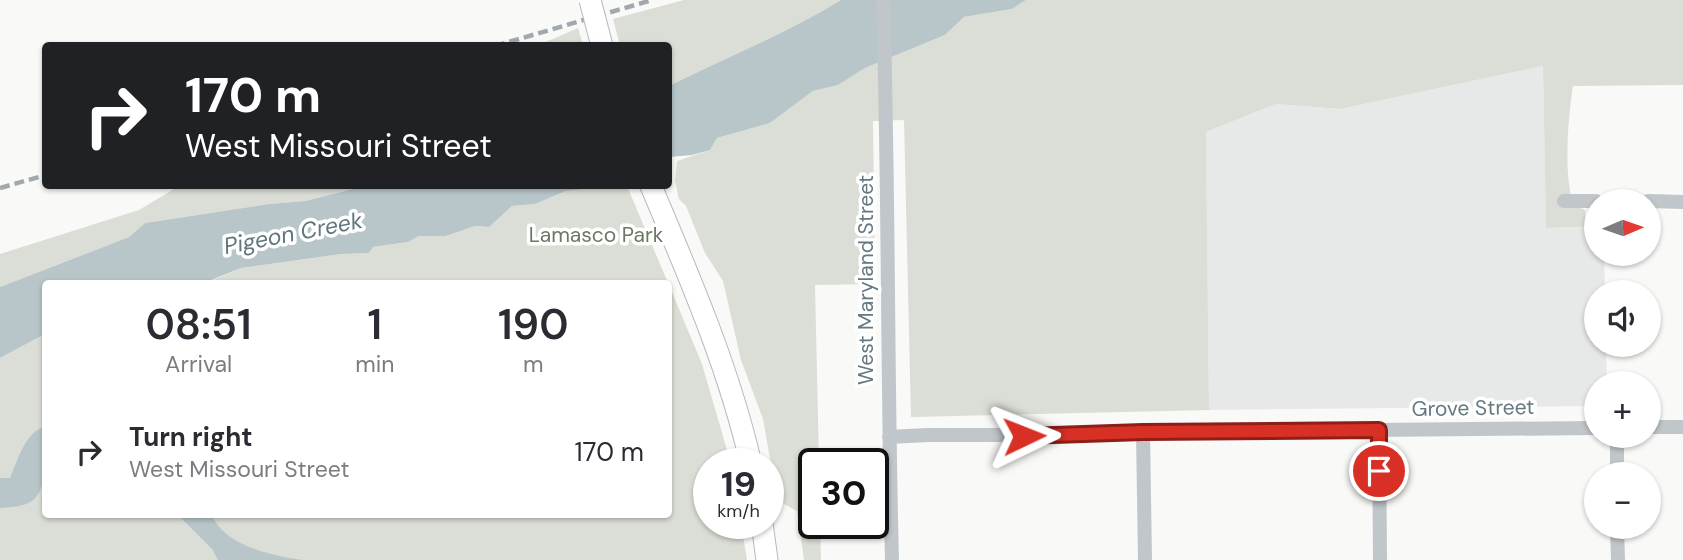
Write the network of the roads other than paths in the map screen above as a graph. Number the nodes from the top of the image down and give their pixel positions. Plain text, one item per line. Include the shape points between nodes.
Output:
1 (590, 0) edge
2 (883, 0) edge
3 (601, 42) edge
4 (652, 189) edge
5 (1564, 201) dead end
6 (1584, 201) edge
7 (1661, 201) edge
8 (1683, 202) edge
9 (1683, 426) edge
10 (1661, 427) edge
11 (1584, 428) edge
12 (1379, 430) junction
13 (1143, 432) junction
14 (889, 437) junction
15 (747, 448) edge
16 (764, 539) edge
17 (1617, 539) edge
18 (767, 560) edge
19 (892, 560) edge
20 (1145, 560) edge
21 (1380, 560) edge
22 (1618, 560) edge

1 - 3 main road, bridge
2 - 14 street, West Maryland Street
4 - 15 main road via 720,360
5 - 6 street
7 - 8 street
9 - 10 street
11 - 12 street, Grove Street
12 - 13 street, Grove Street
12 - 21 street
13 - 14 street, Grove Street
13 - 20 street
14 - 19 street, West Maryland Street
16 - 18 main road
17 - 22 street

